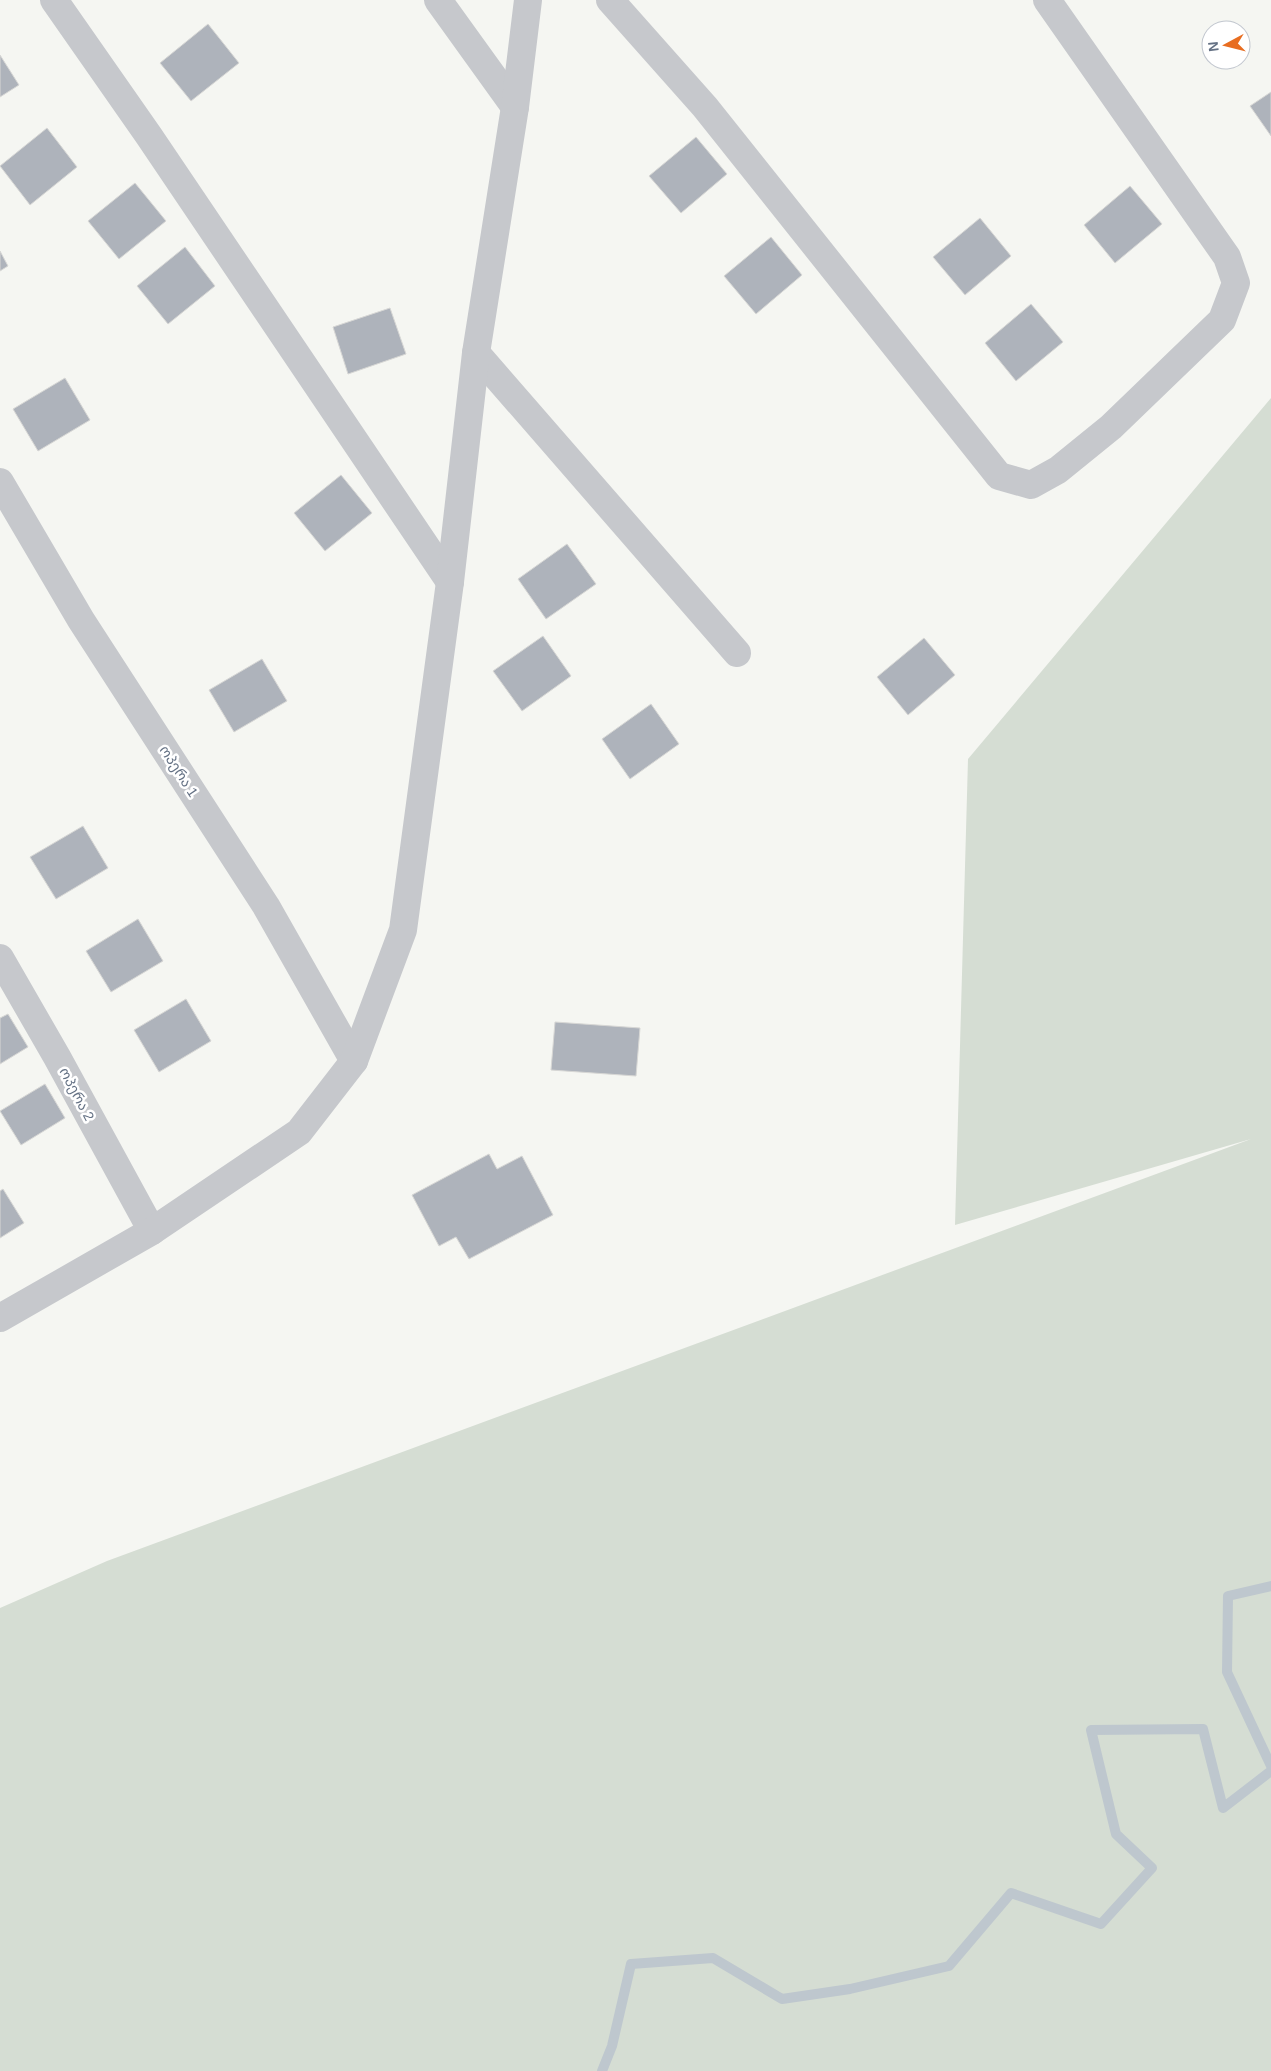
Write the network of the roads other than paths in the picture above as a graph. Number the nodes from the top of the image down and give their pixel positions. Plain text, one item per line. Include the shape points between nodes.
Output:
1 (54, 0) edge
2 (438, 0) edge
3 (528, 0) edge
4 (610, 0) edge
5 (1047, 0) edge
6 (515, 107) junction
7 (476, 353) junction
8 (0, 482) edge
9 (450, 582) junction
10 (737, 653) dead end
11 (0, 958) edge
12 (354, 1061) junction
13 (152, 1231) junction
14 (0, 1318) edge

1 - 9 street
2 - 6 street
3 - 6 street
4 - 5 street via 704,107 999,476 1031,485 1058,470 1111,426 1222,320 1236,283 1227,257
6 - 7 street
7 - 9 street
7 - 10 street
8 - 12 street, ოპერა 1 via 81,620 266,906
9 - 12 street via 403,930
11 - 13 street, ოპერა 2
12 - 13 street via 299,1132
13 - 14 street

